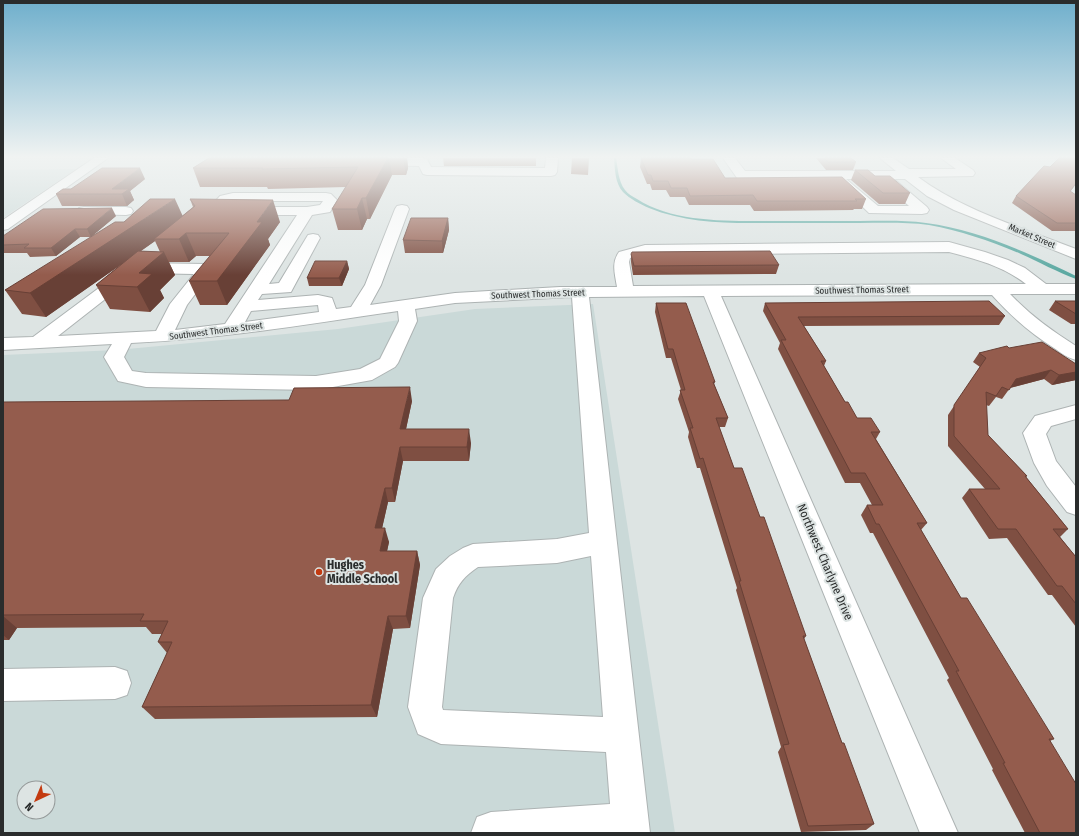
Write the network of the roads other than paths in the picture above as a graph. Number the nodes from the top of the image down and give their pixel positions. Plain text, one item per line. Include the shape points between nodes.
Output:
1 (45, 197) edge
2 (233, 197) edge
3 (326, 197) edge
4 (860, 197) edge
5 (907, 197) edge
6 (940, 197) edge
7 (402, 209) dead end
8 (25, 211) junction
9 (48, 211) edge
10 (72, 211) edge
11 (126, 211) dead end
12 (307, 211) junction
13 (3, 226) edge
14 (313, 238) dead end
15 (1076, 254) edge
16 (256, 289) junction
17 (996, 289) junction
18 (1042, 289) junction
19 (1076, 289) edge
20 (580, 292) junction
21 (626, 292) junction
22 (711, 292) junction
23 (406, 304) junction
24 (246, 306) junction
25 (359, 311) junction
26 (328, 316) junction
27 (231, 329) junction
28 (162, 337) junction
29 (124, 340) junction
30 (37, 343) junction
31 (3, 344) edge
32 (1076, 354) edge
33 (1076, 412) edge
34 (1076, 505) edge
35 (604, 542) junction
36 (115, 684) dead end
37 (3, 685) edge
38 (622, 736) junction
39 (631, 828) edge
40 (490, 833) edge
41 (939, 833) edge

1 - 8 street
2 - 12 street via 225,199 216,208 221,211
3 - 12 street via 330,200 325,209
4 - 5 street via 874,210 922,210
6 - 15 street, Market Street
7 - 25 street via 373,285
8 - 9 street
8 - 13 street
10 - 11 street
12 - 16 street
14 - 16 street via 285,288
16 - 24 street
17 - 18 street, Southwest Thomas Street
17 - 22 street, Southwest Thomas Street
17 - 32 street via 1019,314 1044,334
18 - 19 street, Southwest Thomas Street
18 - 21 street via 1019,271 965,250 949,247 875,247 639,251 624,255 621,262
20 - 21 street, Southwest Thomas Street
20 - 23 street, Southwest Thomas Street via 455,298
20 - 35 street
21 - 22 street, Southwest Thomas Street
22 - 41 street, Northwest Charlyne Drive
23 - 25 street, Southwest Thomas Street
23 - 29 street via 408,321 388,363 365,374 316,383 146,380 125,376 114,357
24 - 26 street via 318,300 326,302
24 - 27 street
25 - 26 street, Southwest Thomas Street
26 - 27 street, Southwest Thomas Street
27 - 28 street, Southwest Thomas Street
28 - 29 street, Southwest Thomas Street
28 - 30 street via 179,304 206,269 139,268
29 - 30 street, Southwest Thomas Street
30 - 31 street, Southwest Thomas Street
33 - 34 street via 1043,421 1034,433 1040,453 1053,478
35 - 38 street
35 - 38 street via 557,551 473,556 460,564 446,578 438,598 425,707 430,722 441,727
36 - 37 street
38 - 39 street
39 - 40 street

